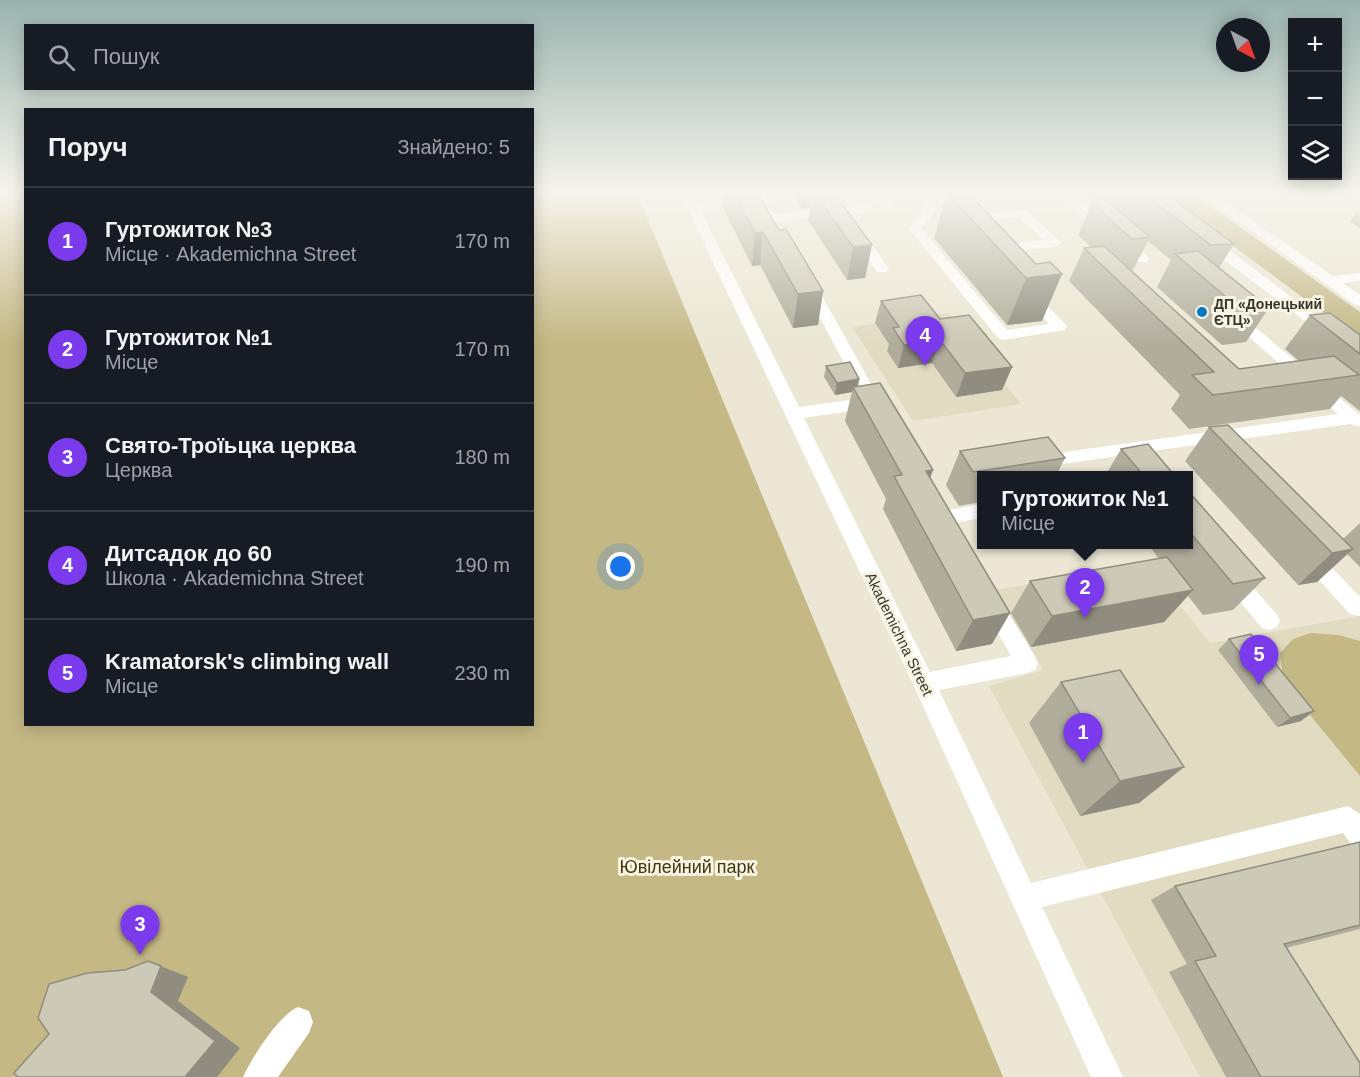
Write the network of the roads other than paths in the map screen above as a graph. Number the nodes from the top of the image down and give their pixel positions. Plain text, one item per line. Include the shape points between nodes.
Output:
1 (710, 243) edge
2 (864, 243) edge
3 (927, 243) edge
4 (1053, 243) edge
5 (1123, 243) edge
6 (1211, 243) edge
7 (1276, 243) edge
8 (996, 259) edge
9 (1142, 259) edge
10 (882, 269) dead end
11 (801, 271) edge
12 (1360, 278) edge
13 (1330, 281) junction
14 (1019, 285) edge
15 (1360, 302) edge
16 (1221, 305) edge
17 (1360, 356) edge
18 (1302, 374) junction
19 (1280, 377) edge
20 (873, 402) junction
21 (792, 414) junction
22 (884, 421) edge
23 (1356, 421) edge
24 (1198, 439) junction
25 (1125, 449) junction
26 (1140, 467) edge
27 (1050, 471) edge
28 (1230, 473) edge
29 (977, 511) edge
30 (1293, 540) edge
31 (959, 548) edge
32 (1218, 560) edge
33 (982, 589) edge
34 (1357, 608) dead end
35 (1269, 621) dead end
36 (924, 683) junction
37 (1360, 835) edge
38 (1024, 898) junction
39 (298, 1022) dead end
40 (259, 1077) edge
41 (1107, 1077) edge

1 - 21 street, Akademichna Street
2 - 10 street
3 - 14 street via 1003,335 1060,327
4 - 8 street via 988,251
5 - 9 street
6 - 17 street
7 - 13 street
11 - 20 street
12 - 13 street
13 - 15 street
16 - 18 street
18 - 19 street
18 - 23 street
20 - 21 street
20 - 22 street
21 - 36 street, Akademichna Street
23 - 24 street
24 - 25 street
24 - 28 street
25 - 26 street
25 - 27 street via 1043,461
29 - 31 street via 938,513
30 - 34 street
32 - 35 street
33 - 36 street via 1027,663
36 - 38 street, Akademichna Street
37 - 38 street via 1348,819
38 - 41 street, Akademichna Street
39 - 40 street

